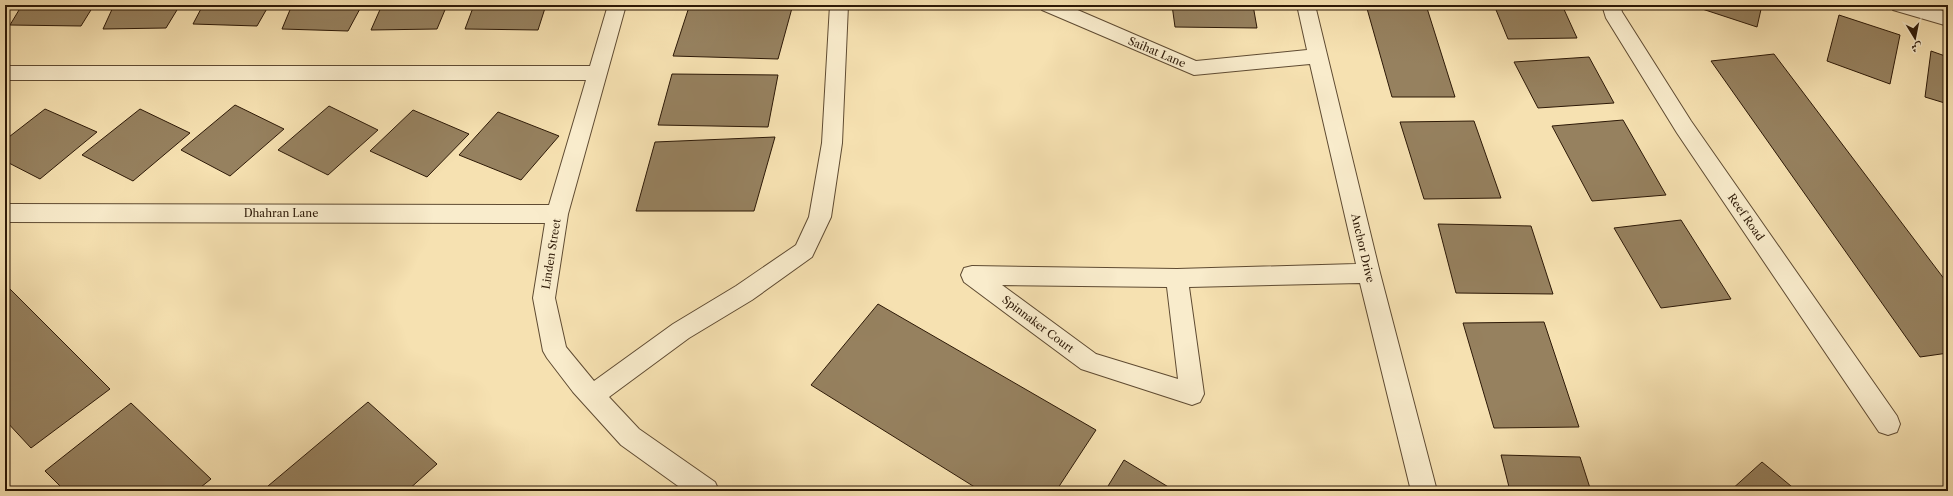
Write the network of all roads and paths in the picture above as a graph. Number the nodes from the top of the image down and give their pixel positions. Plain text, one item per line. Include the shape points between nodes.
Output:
1 (617, 5) edge
2 (839, 5) edge
3 (1049, 5) edge
4 (1306, 5) edge
5 (1611, 5) edge
6 (1900, 5) edge
7 (1948, 19) edge
8 (1318, 56) junction
9 (5, 73) edge
10 (597, 74) junction
11 (5, 213) edge
12 (557, 214) junction
13 (1369, 273) junction
14 (1177, 278) junction
15 (592, 396) junction
16 (1888, 424) dead end
17 (706, 491) edge
18 (1424, 491) edge

1 - 10 street, Linden Street
2 - 15 street via 832,142 820,217 804,251 744,293 681,331
3 - 8 street, Saihat Lane via 1194,68
4 - 8 street, Anchor Drive
5 - 16 street, Reef Road via 1613,13 1684,127
6 - 7 street
8 - 13 street, Anchor Drive
9 - 10 street
10 - 12 street, Linden Street
11 - 12 street, Dhahran Lane
12 - 15 street, Linden Street via 544,298 555,351
13 - 14 street, Spinnaker Court
13 - 18 street, Anchor Drive
14 - 14 street, Spinnaker Court via 1035,276 972,275 1089,362 1192,394
15 - 17 street, Linden Street via 630,437

